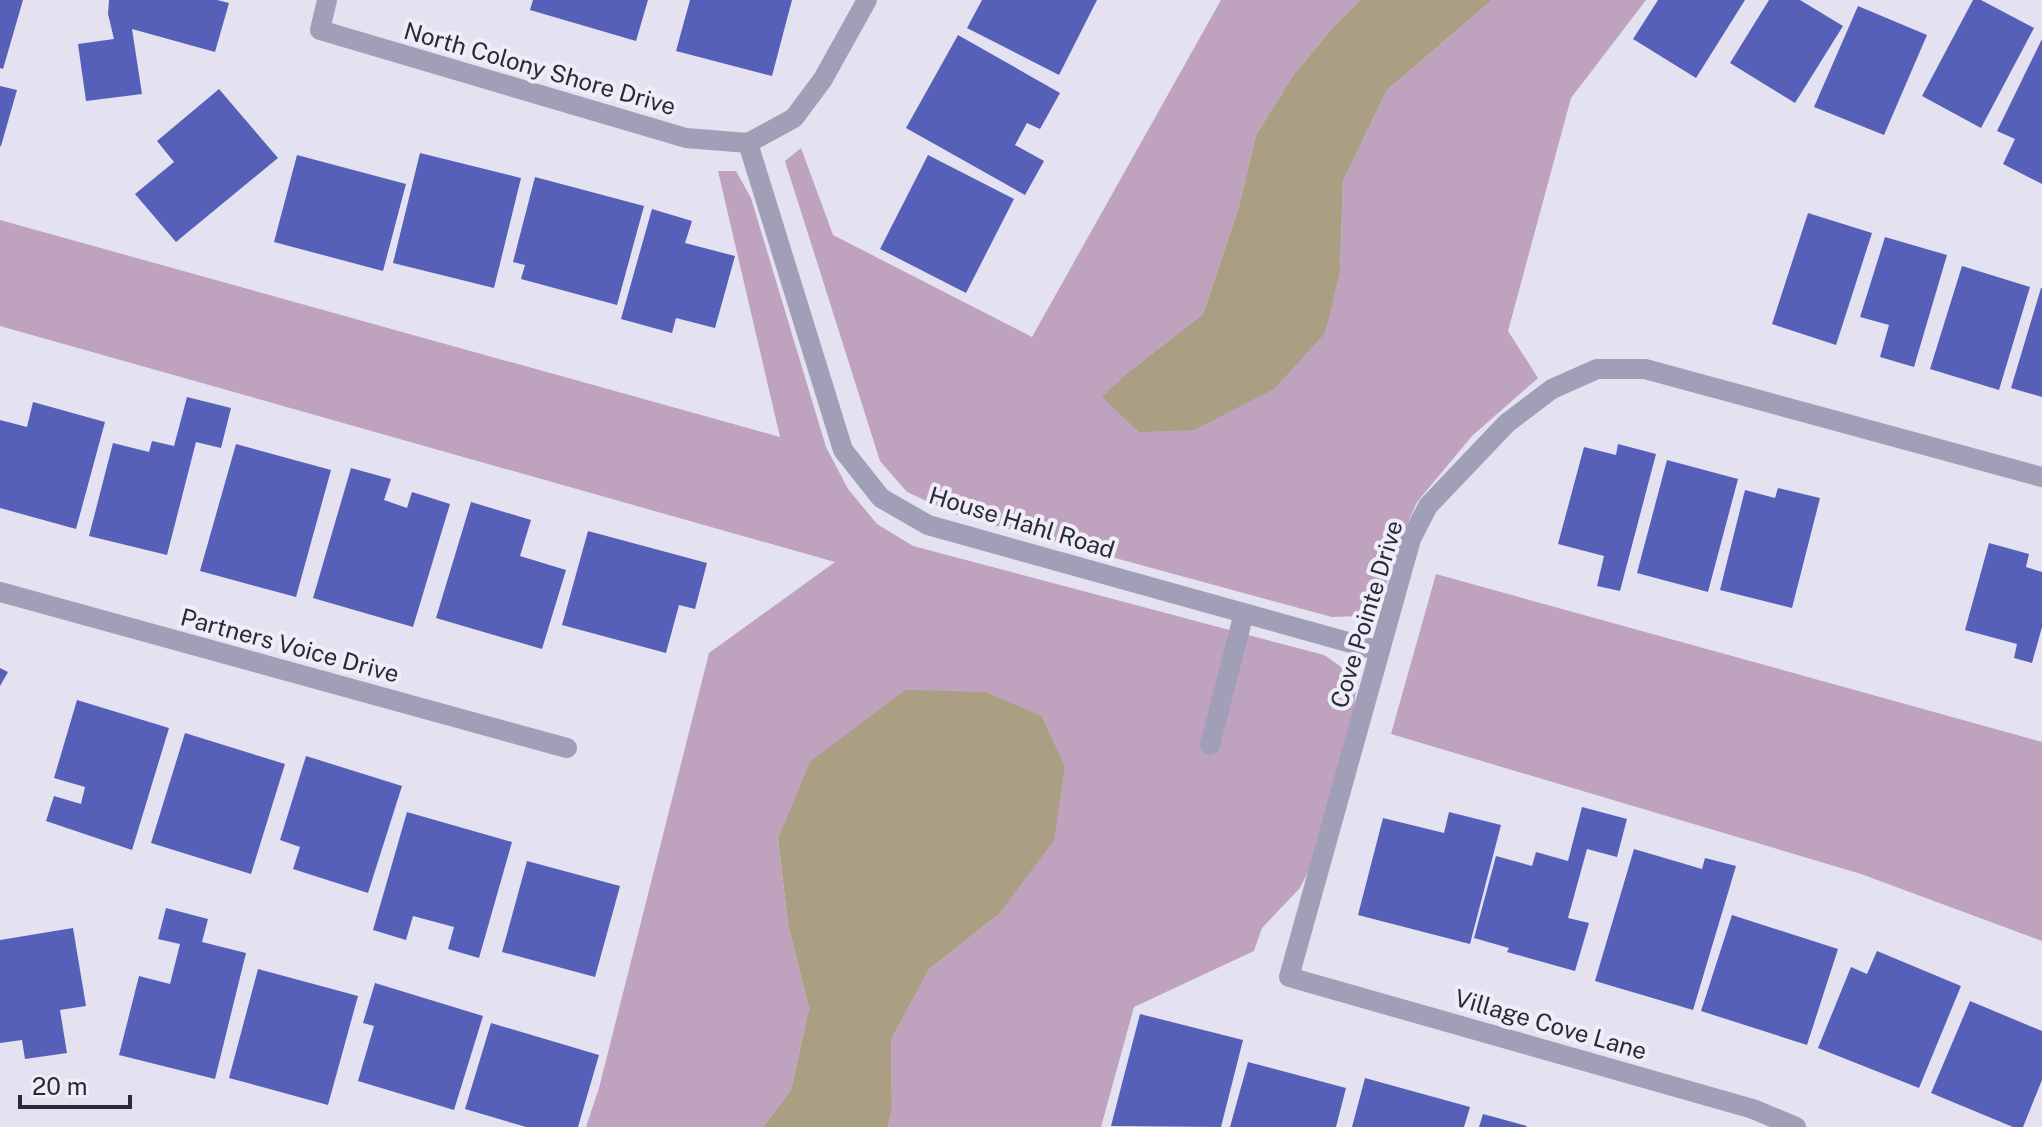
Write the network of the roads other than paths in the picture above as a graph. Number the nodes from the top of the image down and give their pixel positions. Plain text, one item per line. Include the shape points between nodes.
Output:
1 (327, 0) edge
2 (867, 0) edge
3 (748, 143) junction
4 (2042, 477) edge
5 (0, 592) edge
6 (1244, 613) junction
7 (1380, 651) junction
8 (1210, 745) dead end
9 (567, 748) dead end
10 (1289, 977) joint
11 (1796, 1127) edge

1 - 3 street, North Colony Shore Drive via 320,30 686,138
2 - 3 street via 823,79 794,118
3 - 6 street, House Hahl Road via 843,450 881,498 928,525
4 - 7 street, Cove Pointe Drive via 1645,369 1597,369 1552,389 1507,423 1428,506 1411,539
5 - 9 street, Partners Voice Drive
6 - 7 street, House Hahl Road
6 - 8 street
7 - 10 street, Cove Pointe Drive
10 - 11 street, Village Cove Lane via 1753,1109

